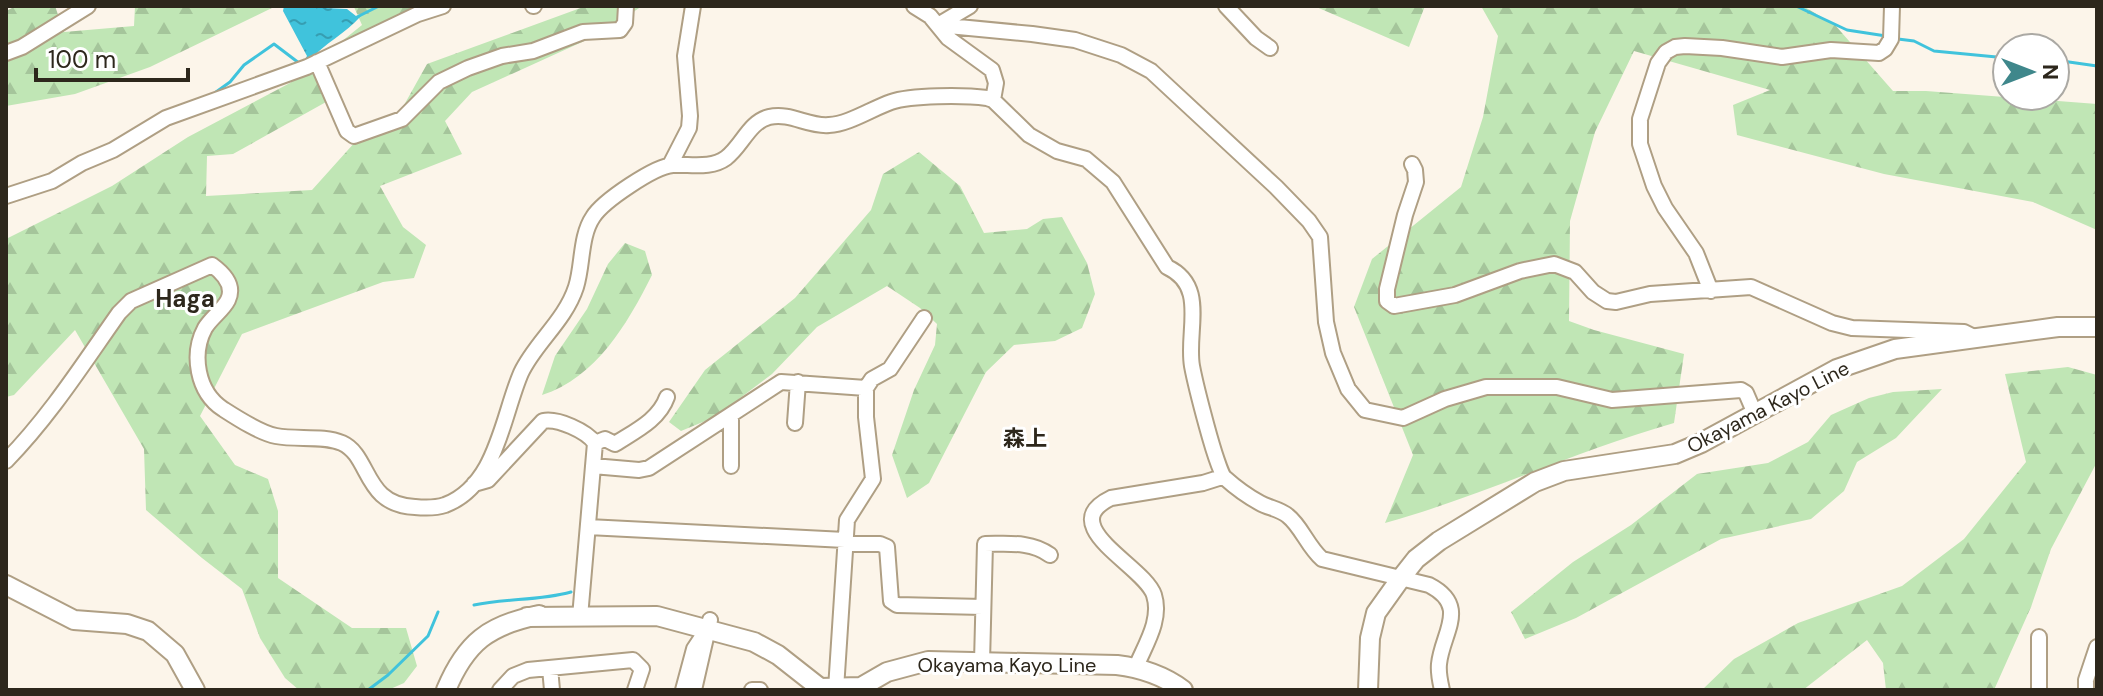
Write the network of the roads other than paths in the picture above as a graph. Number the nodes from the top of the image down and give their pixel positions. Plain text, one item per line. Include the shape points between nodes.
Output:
1 (88, 6) edge
2 (443, 6) edge
3 (626, 6) edge
4 (693, 6) edge
5 (914, 6) edge
6 (970, 6) edge
7 (1226, 6) edge
8 (1892, 6) edge
9 (938, 25) junction
10 (1270, 48) dead end
11 (6, 53) edge
12 (317, 62) junction
13 (993, 100) junction
14 (1412, 164) dead end
15 (670, 165) junction
16 (6, 196) edge
17 (1711, 291) junction
18 (924, 318) dead end
19 (2097, 327) edge
20 (1980, 339) junction
21 (798, 382) junction
22 (866, 388) junction
23 (667, 397) dead end
24 (1755, 414) junction
25 (731, 415) junction
26 (795, 423) dead end
27 (595, 443) junction
28 (6, 461) edge
29 (593, 466) junction
30 (731, 466) dead end
31 (1222, 477) junction
32 (474, 484) junction
33 (588, 527) junction
34 (845, 542) junction
35 (1050, 555) dead end
36 (1401, 578) junction
37 (6, 585) edge
38 (983, 607) junction
39 (580, 614) junction
40 (709, 624) junction
41 (2039, 637) dead end
42 (2097, 647) edge
43 (982, 662) junction
44 (1136, 667) junction
45 (550, 668) junction
46 (840, 689) edge
47 (195, 690) edge
48 (446, 690) edge
49 (500, 690) edge
50 (552, 690) edge
51 (635, 690) edge
52 (683, 690) edge
53 (694, 690) edge
54 (752, 690) edge
55 (760, 690) edge
56 (1183, 690) edge
57 (1368, 690) edge
58 (1442, 690) edge
59 (2039, 690) edge
60 (2086, 690) edge

1 - 11 street
2 - 12 street
3 - 12 street via 620,30 583,32 468,68 439,82 402,119 354,136 347,131
4 - 15 street via 685,56 689,128
5 - 9 street
6 - 9 street
7 - 10 street
8 - 17 street via 1891,38 1879,53 1831,50 1782,57 1685,46 1666,52 1658,63 1640,119 1640,144 1654,186 1696,253
9 - 13 street via 992,70
9 - 24 street via 1075,40 1151,71 1276,187 1320,237 1333,353 1348,389 1365,410 1403,418 1486,387 1557,387 1612,400 1741,390
12 - 16 street via 166,118 52,181
13 - 15 street via 899,99 829,125 770,117 751,129 726,158 698,166
13 - 31 street via 1029,135 1086,159 1113,182 1167,267 1181,273 1190,288 1192,365
14 - 17 street via 1416,182 1387,289 1387,301 1394,306 1455,295 1554,264 1575,272 1607,301
15 - 32 street via 651,173 593,217 576,287 521,373 492,453
17 - 20 street via 1751,287 1852,328 1964,332
18 - 22 street via 890,369
19 - 20 main road, Okayama Kayo Line
20 - 24 main road, Okayama Kayo Line via 1895,349 1866,358
21 - 22 street
21 - 25 street via 781,382
21 - 26 street
22 - 34 street via 873,479 847,520
23 - 27 street via 638,431 615,444 605,439
24 - 36 main road, Okayama Kayo Line via 1675,454 1564,471 1535,482 1439,541
25 - 29 street via 649,468
25 - 30 street
27 - 29 street
27 - 32 street via 589,435 543,421 488,480
28 - 32 street via 37,429 131,301 212,265 229,283 229,298 200,339 198,371 203,388 222,408 273,436 344,443 378,491 403,507 443,506
29 - 33 street
31 - 36 street via 1258,502 1286,513 1322,559
31 - 44 street via 1111,498 1092,513 1092,527 1149,584 1154,596 1154,625
33 - 34 street
33 - 39 street
34 - 38 street via 887,547 891,601 897,605
34 - 46 street
35 - 38 street via 1027,545 985,544
36 - 57 main road, Okayama Kayo Line via 1376,613
36 - 58 street via 1439,590 1451,609 1439,662
37 - 47 main road via 74,620 148,631 175,654
38 - 43 street
39 - 40 main road
39 - 48 main road via 502,624 465,652
40 - 46 main road via 778,655 820,688
40 - 52 street via 694,649
40 - 53 street
41 - 59 street
42 - 60 street
43 - 44 main road, Okayama Kayo Line
43 - 46 main road, Okayama Kayo Line via 914,663 861,687
44 - 56 main road, Okayama Kayo Line
45 - 49 street via 513,676
45 - 50 street
45 - 51 street via 633,660 642,669
54 - 55 street

